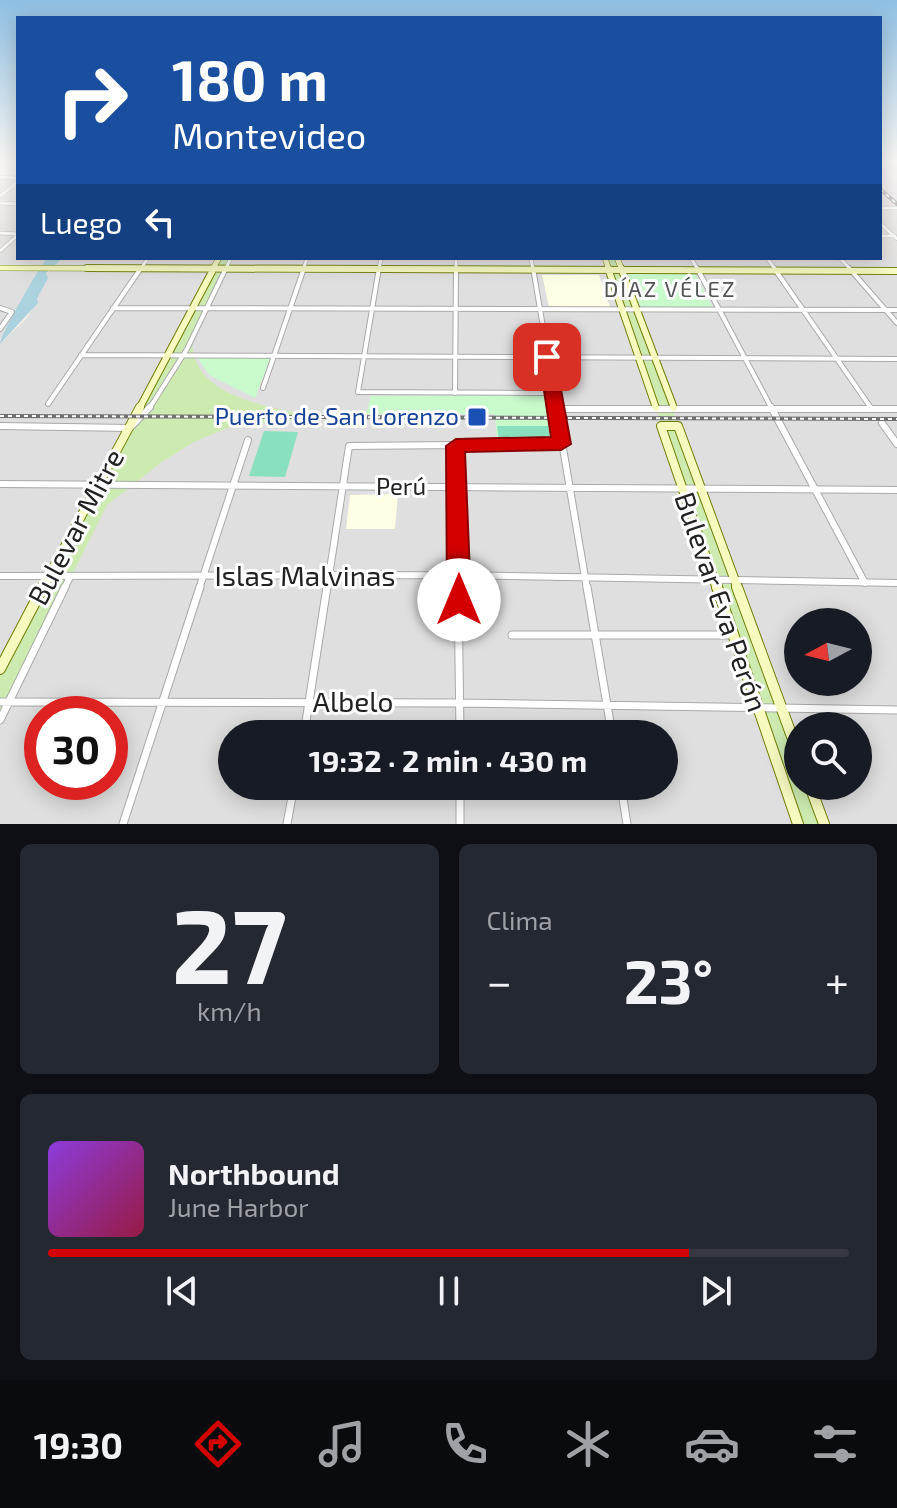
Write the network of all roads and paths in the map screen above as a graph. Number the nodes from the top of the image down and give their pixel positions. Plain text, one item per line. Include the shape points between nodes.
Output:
1 (16, 237) edge
2 (0, 251) edge
3 (147, 260) edge
4 (218, 260) edge
5 (230, 260) edge
6 (306, 260) edge
7 (381, 260) edge
8 (456, 260) edge
9 (531, 260) edge
10 (606, 260) edge
11 (618, 260) edge
12 (692, 260) edge
13 (768, 260) edge
14 (842, 260) edge
15 (0, 268) edge
16 (140, 269) junction
17 (213, 269) junction
18 (226, 269) junction
19 (303, 269) junction
20 (379, 270) junction
21 (456, 270) junction
22 (533, 270) junction
23 (609, 270) junction
24 (622, 270) junction
25 (698, 270) junction
26 (776, 271) junction
27 (852, 271) junction
28 (897, 271) edge
29 (0, 308) edge
30 (113, 308) junction
31 (193, 308) junction
32 (206, 308) junction
33 (290, 309) junction
34 (372, 309) junction
35 (456, 309) junction
36 (539, 309) junction
37 (623, 310) junction
38 (637, 310) junction
39 (719, 310) junction
40 (803, 310) junction
41 (886, 310) junction
42 (897, 310) edge
43 (897, 323) edge
44 (0, 329) edge
45 (81, 355) junction
46 (168, 356) junction
47 (182, 356) junction
48 (274, 356) junction
49 (364, 356) junction
50 (456, 357) junction
51 (547, 357) junction
52 (639, 358) junction
53 (655, 358) junction
54 (744, 358) junction
55 (837, 358) junction
56 (897, 359) edge
57 (263, 388) dead end
58 (455, 393) junction
59 (552, 393) junction
60 (48, 404) dead end
61 (656, 408) junction
62 (674, 408) junction
63 (555, 409) junction
64 (872, 409) junction
65 (897, 409) edge
66 (772, 410) junction
67 (882, 423) dead end
68 (0, 426) edge
69 (130, 428) junction
70 (248, 440) dead end
71 (561, 444) junction
72 (897, 444) edge
73 (456, 446) junction
74 (0, 484) edge
75 (98, 485) junction
76 (233, 486) junction
77 (342, 487) junction
78 (458, 487) junction
79 (569, 488) junction
80 (682, 489) junction
81 (701, 489) junction
82 (815, 490) junction
83 (897, 490) edge
84 (459, 575) junction
85 (0, 576) edge
86 (49, 576) junction
87 (203, 576) junction
88 (70, 577) junction
89 (329, 577) junction
90 (584, 578) junction
91 (713, 579) junction
92 (735, 579) junction
93 (865, 583) junction
94 (897, 583) edge
95 (512, 635) dead end
96 (733, 635) junction
97 (594, 636) junction
98 (0, 669) edge
99 (4, 702) edge
100 (310, 702) junction
101 (162, 703) junction
102 (460, 703) junction
103 (608, 705) junction
104 (758, 709) junction
105 (782, 709) junction
106 (897, 710) edge
107 (784, 714) edge
108 (0, 720) edge
109 (307, 720) edge
110 (460, 720) edge
111 (610, 720) edge
112 (291, 800) edge
113 (460, 800) edge
114 (623, 800) edge
115 (815, 800) edge
116 (123, 824) edge
117 (287, 824) edge
118 (460, 824) edge
119 (627, 824) edge
120 (798, 824) edge
121 (824, 824) edge

1 - 2 street
3 - 16 street
4 - 17 street, Bulevar Mitre
5 - 18 street, Bulevar Mitre
6 - 19 street
7 - 20 street
8 - 21 street
9 - 22 street
10 - 23 street
11 - 24 street
12 - 25 street
13 - 26 street
14 - 27 street
15 - 16 street
16 - 17 street
16 - 30 street
17 - 18 street
17 - 31 street, Bulevar Mitre
18 - 19 street
18 - 32 street, Bulevar Mitre
19 - 20 street
19 - 33 street
20 - 21 street
20 - 34 street
21 - 22 street
21 - 35 street
22 - 23 street
22 - 36 street
23 - 24 street
23 - 37 street
24 - 25 street
24 - 38 street
25 - 26 street
25 - 39 street
26 - 27 street
26 - 40 street
27 - 28 street
27 - 41 street
29 - 44 street via 12,312
30 - 31 street
30 - 45 street
31 - 32 street
31 - 46 street, Bulevar Mitre
32 - 33 street
32 - 47 street, Bulevar Mitre
33 - 34 street
33 - 48 street
34 - 35 street
34 - 49 street
35 - 36 street
35 - 50 street
36 - 37 street
36 - 51 street
37 - 38 street
37 - 52 street
38 - 39 street
38 - 53 street
39 - 40 street
39 - 54 street
40 - 41 street
40 - 55 street
41 - 42 street
41 - 43 street
45 - 46 street
45 - 60 street
46 - 47 street
46 - 69 street, Bulevar Mitre
47 - 48 street
47 - 69 street, Bulevar Mitre via 146,416
48 - 49 street
48 - 57 street
49 - 50 street
49 - 58 street via 358,392
50 - 51 street
50 - 58 street
51 - 52 street
51 - 59 street
52 - 53 street
52 - 61 street
53 - 54 street
53 - 62 street
54 - 55 street
54 - 66 street
55 - 56 street
55 - 64 street
58 - 59 street
59 - 63 street
61 - 62 street
61 - 63 street
62 - 66 street
63 - 71 street
64 - 65 street
64 - 66 street
66 - 82 street
67 - 72 street
68 - 69 street
69 - 75 street, Bulevar Mitre
70 - 76 street
71 - 73 street
71 - 79 street
73 - 77 street via 349,446
73 - 78 street
74 - 75 street, Perú
75 - 76 street, Perú
75 - 86 street, Bulevar Mitre
76 - 77 street, Perú
76 - 87 street
77 - 78 street, Perú
77 - 89 street
78 - 79 street, Perú
78 - 84 street
79 - 80 street, Perú
79 - 90 street
80 - 81 street, Perú
80 - 81 street, Bulevar Eva Perón via 661,426 678,426
80 - 91 street, Bulevar Eva Perón
81 - 82 street, Perú
81 - 92 street, Bulevar Eva Perón
82 - 83 street, Perú
82 - 93 street
84 - 89 street, Islas Malvinas
84 - 90 street, Islas Malvinas
84 - 102 street
85 - 86 street, Islas Malvinas
86 - 88 street, Islas Malvinas
86 - 98 street, Bulevar Mitre
87 - 88 street, Islas Malvinas
87 - 89 street, Islas Malvinas
87 - 101 street
88 - 99 street, Bulevar Mitre
89 - 100 street
90 - 91 street, Islas Malvinas
90 - 97 street
91 - 92 street, Islas Malvinas
91 - 96 street, Bulevar Eva Perón
92 - 93 street, Islas Malvinas
92 - 105 street, Bulevar Eva Perón
93 - 94 street, Islas Malvinas
95 - 97 street
96 - 97 street
96 - 104 street, Bulevar Eva Perón
97 - 103 street
99 - 101 street, Albelo
99 - 108 street, Bulevar Mitre
100 - 101 street, Albelo
100 - 102 street, Albelo
100 - 109 street
101 - 116 street
102 - 103 street, Albelo
102 - 110 street
103 - 104 street, Albelo
103 - 111 street
104 - 105 street, Albelo
104 - 120 street, Bulevar Eva Perón
105 - 106 street, Albelo
105 - 107 street, Bulevar Eva Perón
112 - 117 street
113 - 118 street
114 - 119 street
115 - 121 street

